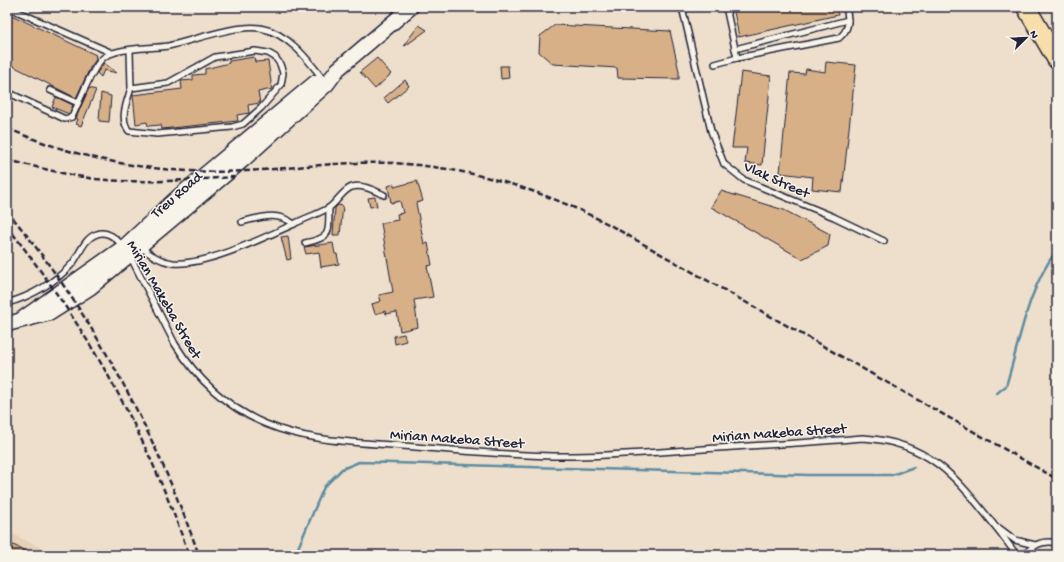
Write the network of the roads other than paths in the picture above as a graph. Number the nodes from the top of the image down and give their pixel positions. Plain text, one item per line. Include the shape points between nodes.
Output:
1 (7, 7) edge
2 (411, 7) edge
3 (682, 7) edge
4 (726, 7) edge
5 (846, 7) edge
6 (1026, 7) edge
7 (1038, 7) edge
8 (848, 20) junction
9 (1057, 38) edge
10 (735, 48) junction
11 (130, 51) junction
12 (112, 53) junction
13 (737, 58) junction
14 (1057, 60) edge
15 (714, 64) dead end
16 (325, 81) junction
17 (130, 88) junction
18 (50, 90) dead end
19 (7, 92) edge
20 (78, 103) junction
21 (384, 195) dead end
22 (329, 208) junction
23 (242, 222) dead end
24 (294, 224) junction
25 (884, 241) dead end
26 (305, 243) dead end
27 (131, 250) junction
28 (7, 303) edge
29 (13, 323) edge
30 (996, 527) junction
31 (1057, 543) edge
32 (1035, 545) junction
33 (1017, 555) edge
34 (1025, 555) edge

1 - 12 lane
2 - 16 street, Treu Road
3 - 25 lane, Vlak Street via 711,131 724,164 744,180
4 - 10 lane
5 - 8 lane
6 - 14 highway
7 - 9 highway
8 - 10 lane
8 - 13 lane via 845,33 839,38
10 - 13 lane
11 - 12 lane
11 - 16 lane via 167,46 242,28 259,28 273,32 288,41
11 - 17 lane
12 - 20 lane via 97,65
13 - 15 lane
16 - 27 street, Treu Road via 179,196
17 - 17 lane via 123,119 124,126 129,131 157,134 232,127 242,124 261,108 281,85 283,73 275,57 254,51 216,57 168,83
18 - 20 lane
19 - 20 lane via 65,119 72,117
21 - 22 lane via 354,186
22 - 24 lane
22 - 26 lane via 328,232 320,240
23 - 24 lane via 273,215
24 - 27 lane via 242,247 187,262 173,263
27 - 28 lane, Mirian Makeba Street via 108,233 93,235 66,271 36,292
27 - 29 street, Treu Road
27 - 30 lane, Mirian Makeba Street via 175,344 204,382 248,416 296,435 331,440 553,456 654,453 863,438 884,440 917,450 942,468 969,494
30 - 32 lane, Mirian Makeba Street via 1015,540
30 - 33 lane, Mirian Makeba Street
31 - 32 lane via 1043,542
32 - 34 lane

